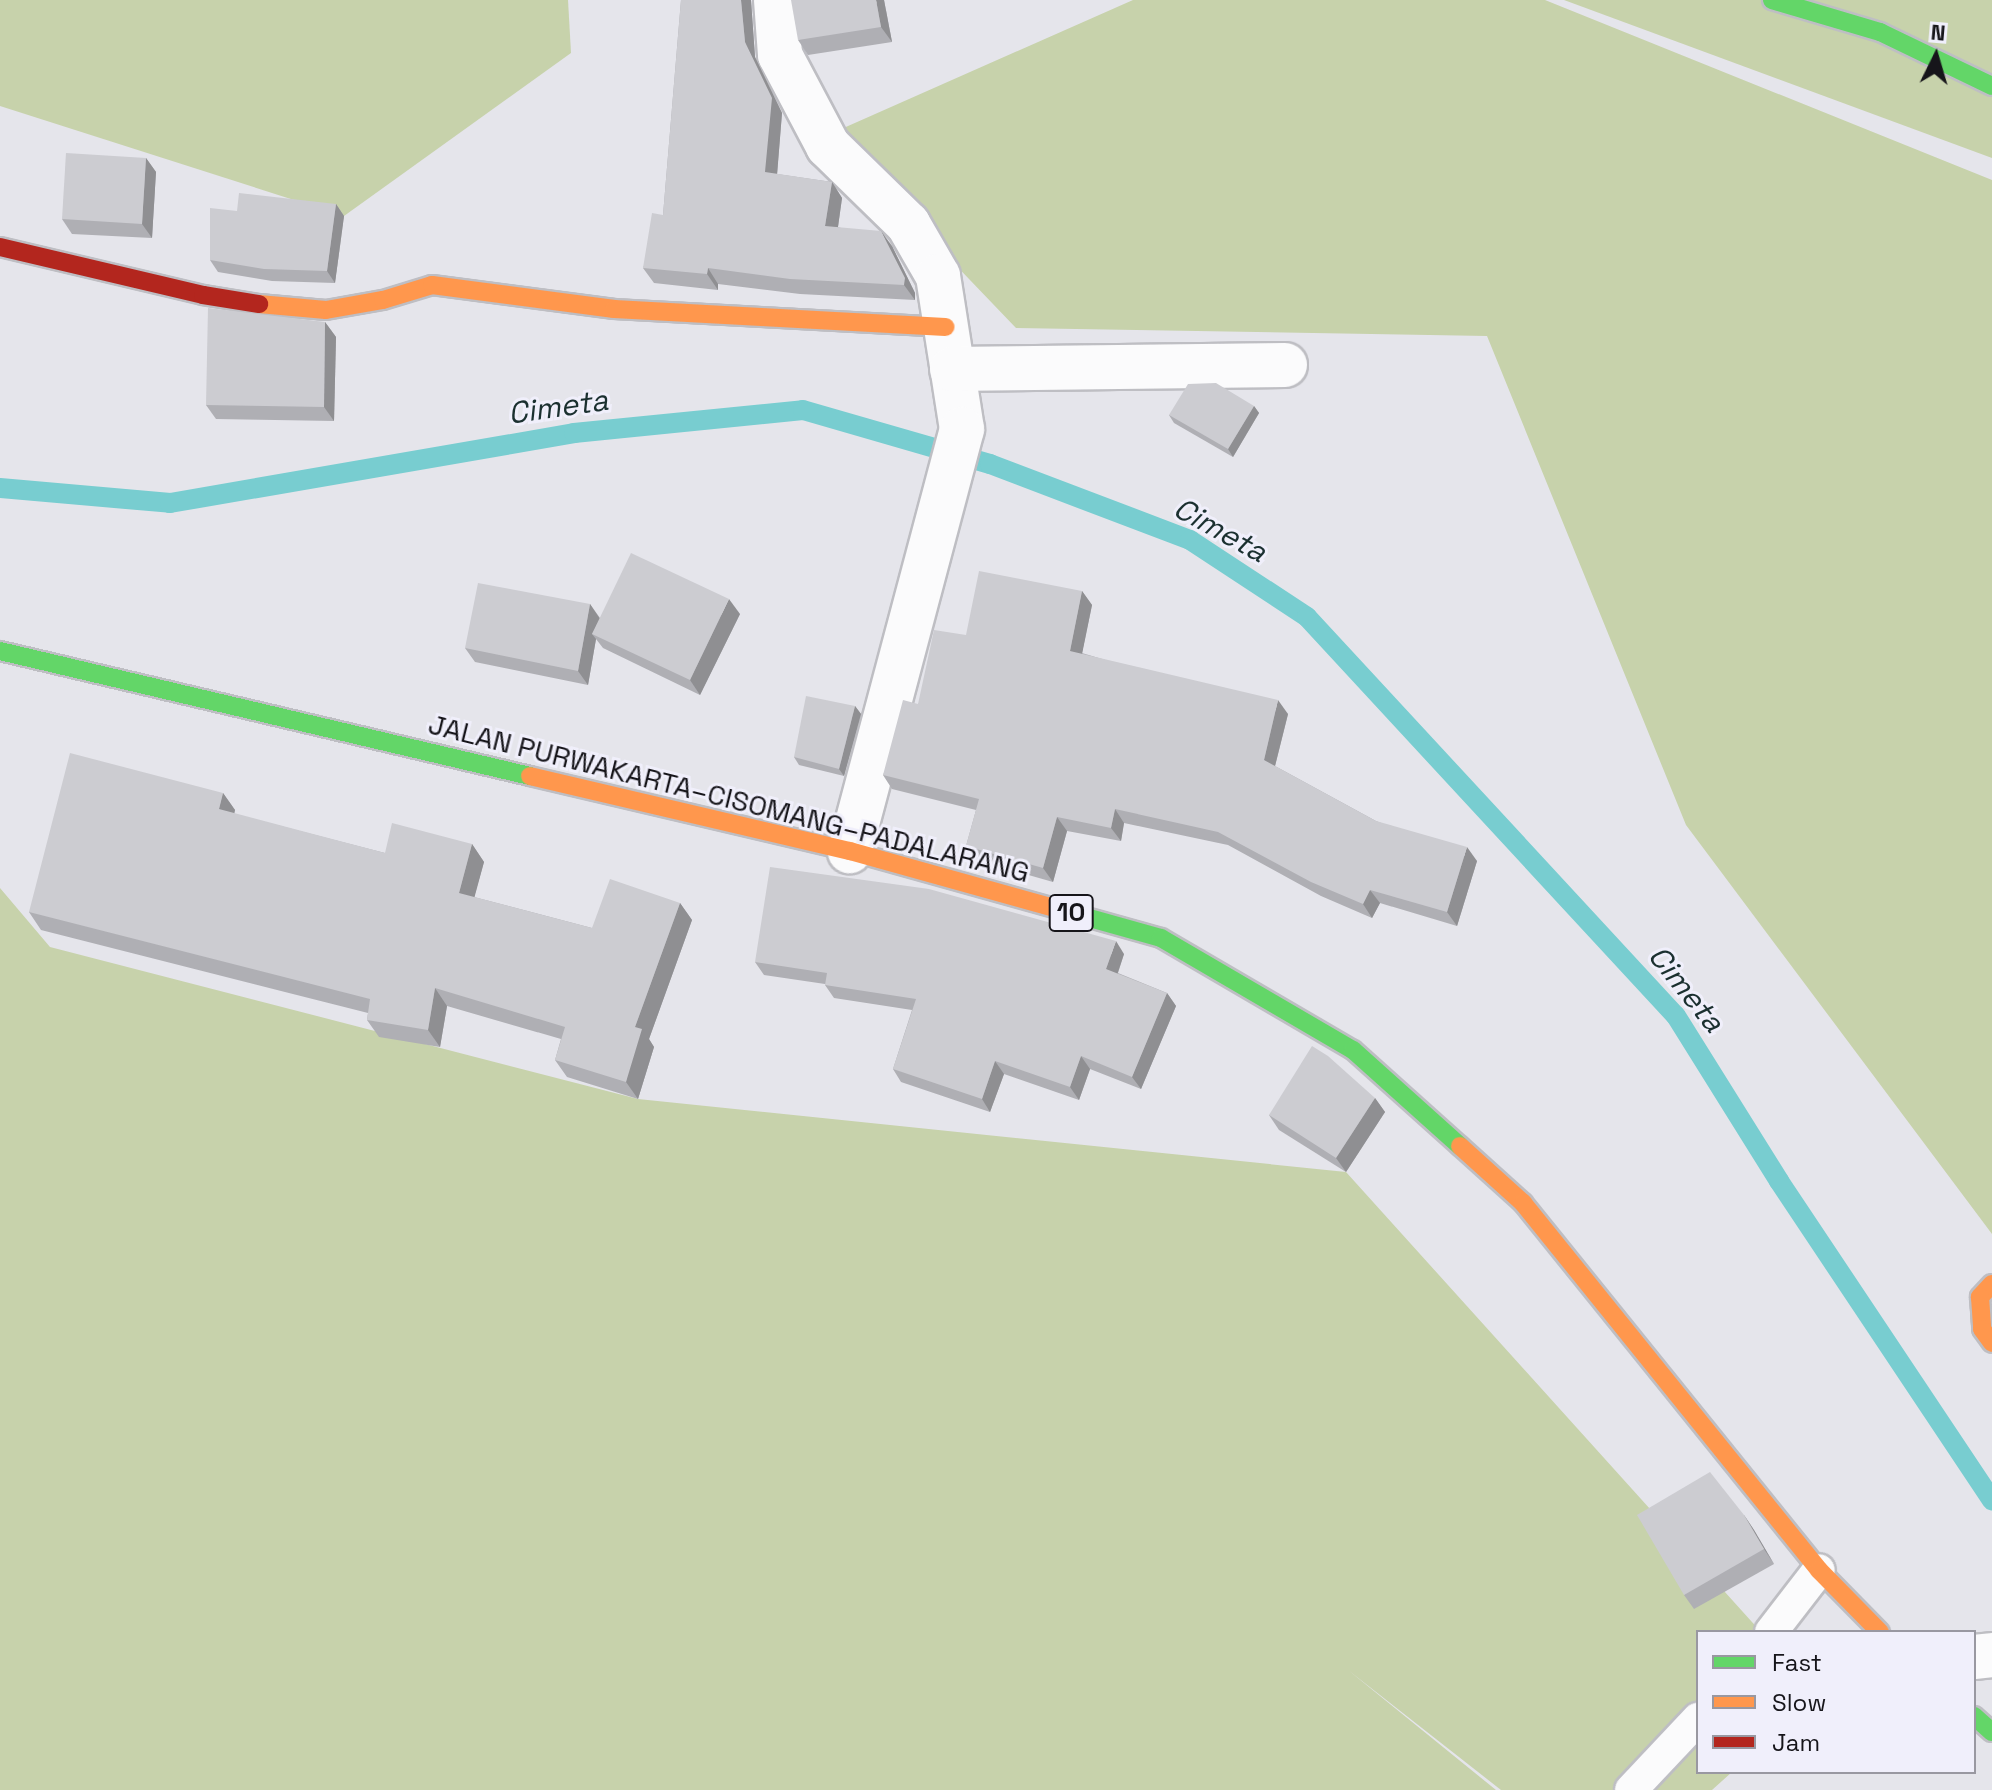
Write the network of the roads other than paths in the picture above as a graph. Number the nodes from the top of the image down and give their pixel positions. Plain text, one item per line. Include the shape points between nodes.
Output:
1 (776, 0) edge
2 (1772, 0) edge
3 (1992, 86) edge
4 (0, 247) edge
5 (949, 348) junction
6 (1285, 365) dead end
7 (0, 651) edge
8 (850, 851) junction
9 (1992, 1284) edge
10 (1992, 1343) edge
11 (1819, 1570) junction
12 (1773, 1630) edge
13 (1878, 1630) edge
14 (1976, 1718) edge
15 (1696, 1721) edge
16 (1992, 1732) edge
17 (1631, 1790) edge

1 - 5 street via 780,55 828,146 908,224 938,276
2 - 3 main road via 1880,32
4 - 5 main road via 269,306 326,310 432,285
5 - 6 street via 1120,370
5 - 8 street via 962,429
7 - 8 main road, JALAN PURWAKARTA–CISOMANG–PADALARANG / 10
8 - 11 main road, JALAN PURWAKARTA–CISOMANG–PADALARANG / 10 via 1161,938 1353,1050 1523,1203
9 - 10 main road via 1980,1297 1982,1329
11 - 12 lane
11 - 13 main road, JALAN PURWAKARTA–CISOMANG–PADALARANG / 10
14 - 16 main road
15 - 17 lane

